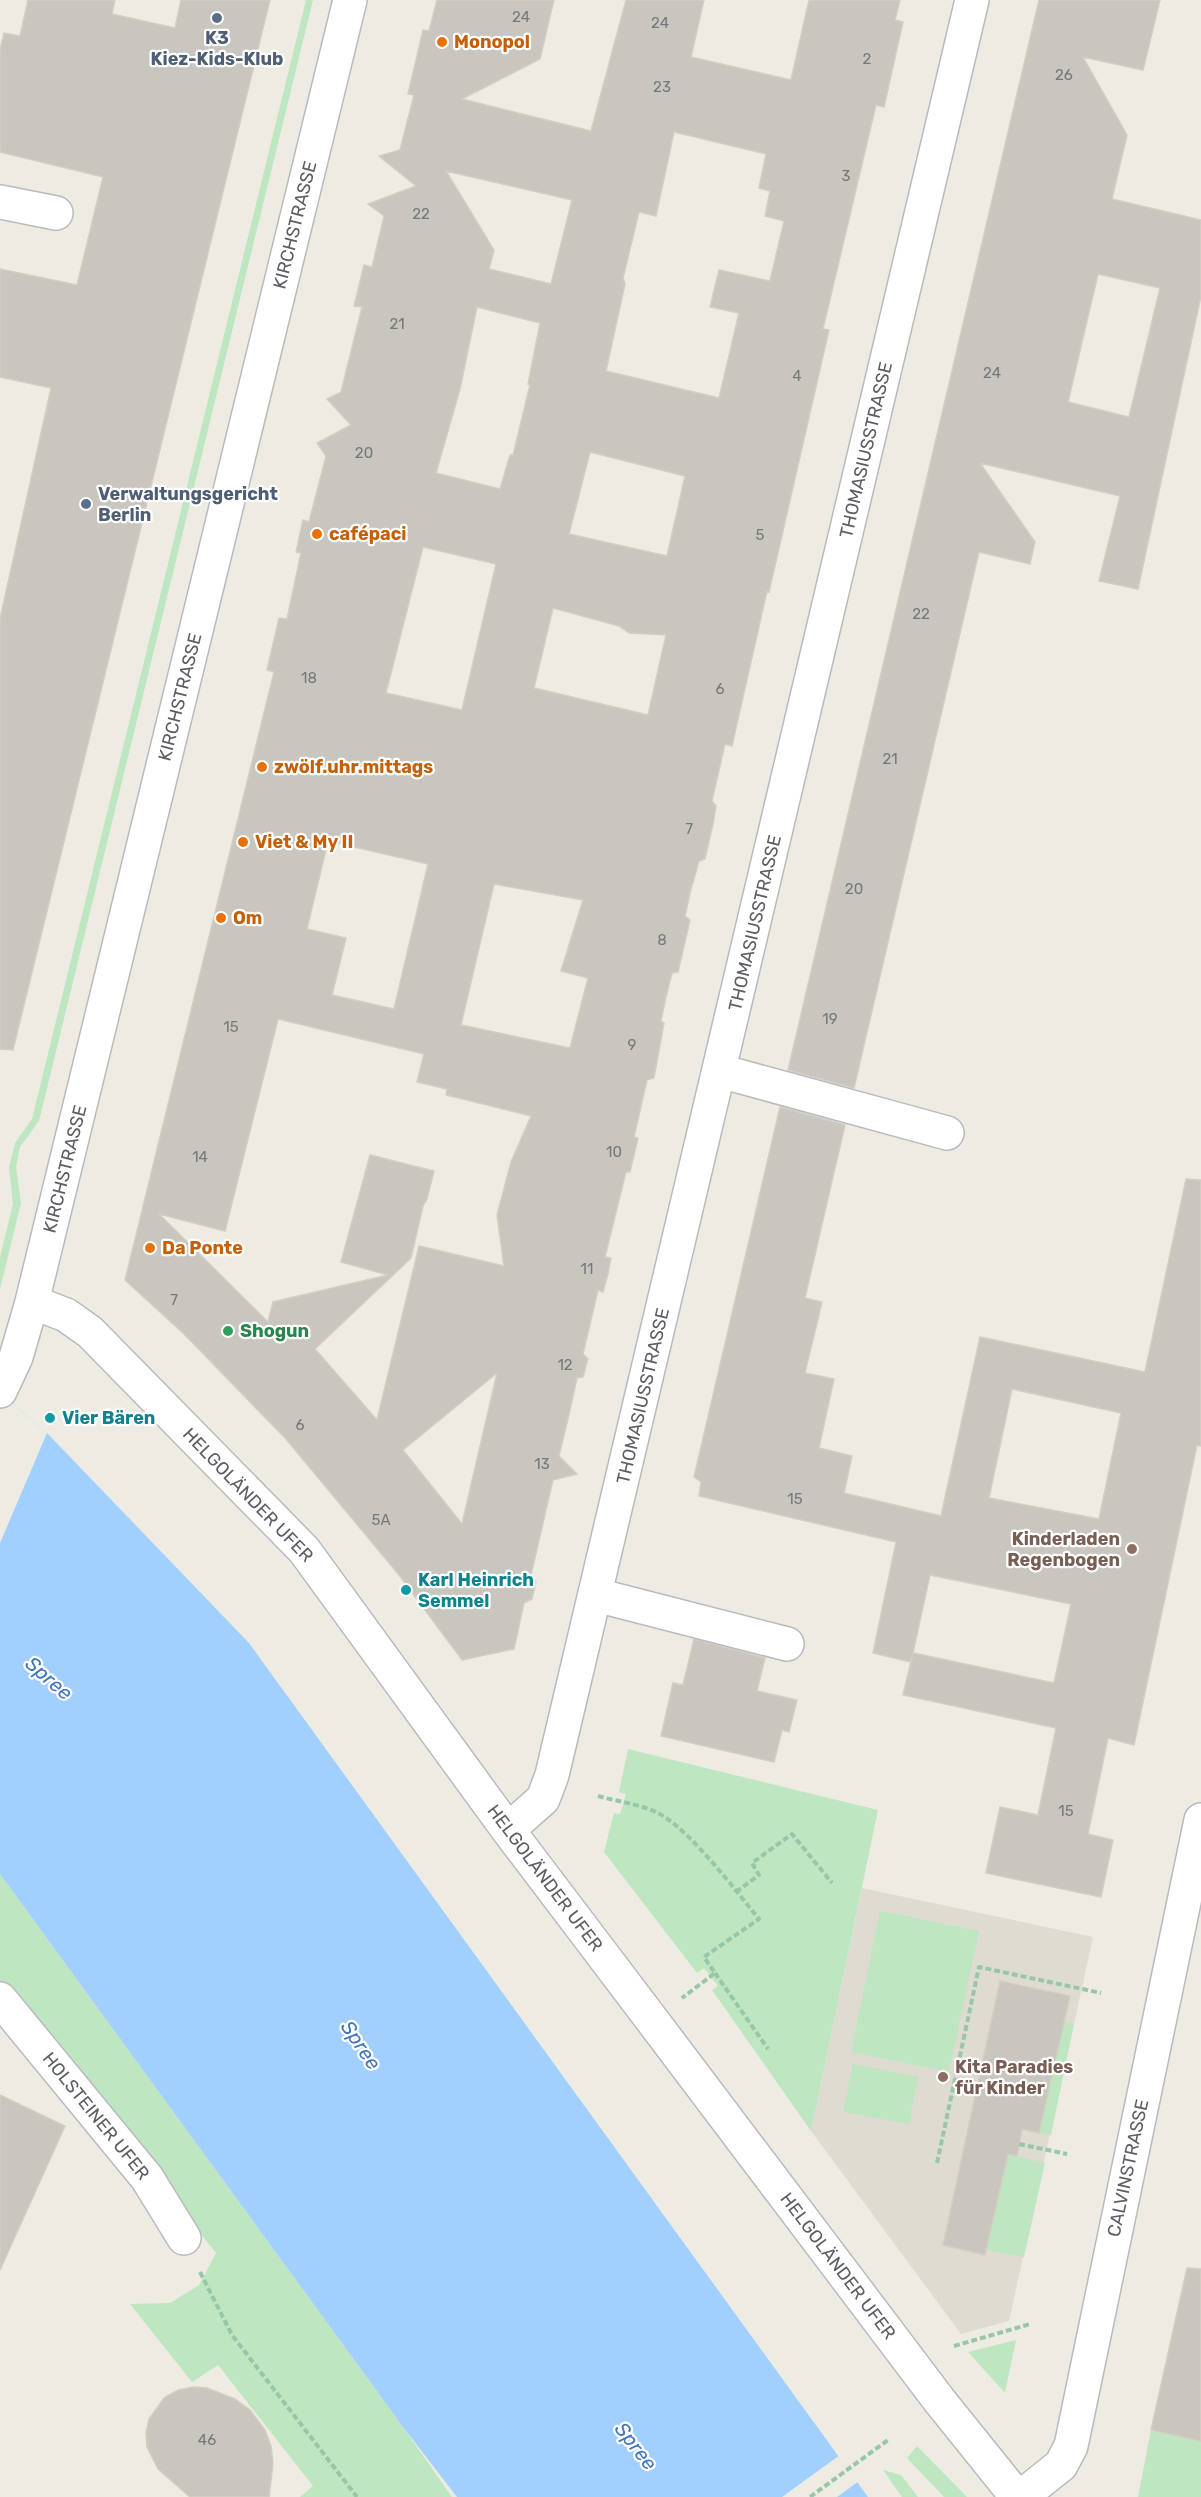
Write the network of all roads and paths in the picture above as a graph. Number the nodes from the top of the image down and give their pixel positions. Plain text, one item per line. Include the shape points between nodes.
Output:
1 (350, 0) edge
2 (972, 0) edge
3 (0, 202) edge
4 (56, 213) dead end
5 (720, 1071) junction
6 (947, 1133) dead end
7 (32, 1302) junction
8 (0, 1391) edge
9 (596, 1595) junction
10 (787, 1644) dead end
11 (598, 1796) dead end
12 (1201, 1820) edge
13 (508, 1830) junction
14 (832, 1883) dead end
15 (736, 1892) junction
16 (716, 1973) junction
17 (1101, 1993) dead end
18 (0, 1999) edge
19 (652, 2020) junction
20 (768, 2049) dead end
21 (957, 2068) junction
22 (979, 2074) dead end
23 (1019, 2144) dead end
24 (1067, 2154) dead end
25 (937, 2163) dead end
26 (184, 2238) dead end
27 (204, 2279) dead end
28 (1030, 2324) dead end
29 (954, 2346) dead end
30 (888, 2440) dead end
31 (357, 2497) edge
32 (810, 2497) edge
33 (1019, 2497) edge

1 - 7 street, KIRCHSTRASSE
2 - 5 street, THOMASIUSSTRASSE
3 - 4 street
5 - 6 street
5 - 9 street, THOMASIUSSTRASSE
7 - 8 street, KIRCHSTRASSE via 16,1357
7 - 13 street, HELGOLÄNDER UFER via 66,1316 90,1332 304,1550
9 - 10 street
9 - 13 street, THOMASIUSSTRASSE via 552,1775 543,1799
11 - 15 path via 656,1812 672,1822
12 - 33 street, CALVINSTRASSE via 1071,2446 1061,2464
13 - 19 street, HELGOLÄNDER UFER
14 - 15 path via 792,1834 752,1863 759,1875
15 - 16 path via 759,1919 704,1956
16 - 19 path
16 - 20 path
17 - 21 path via 979,1967
18 - 26 street, HOLSTEINER UFER via 147,2178
19 - 33 street, HELGOLÄNDER UFER via 939,2400
21 - 22 path
21 - 25 path
23 - 24 path
27 - 31 path via 232,2335
28 - 29 path
30 - 32 path

